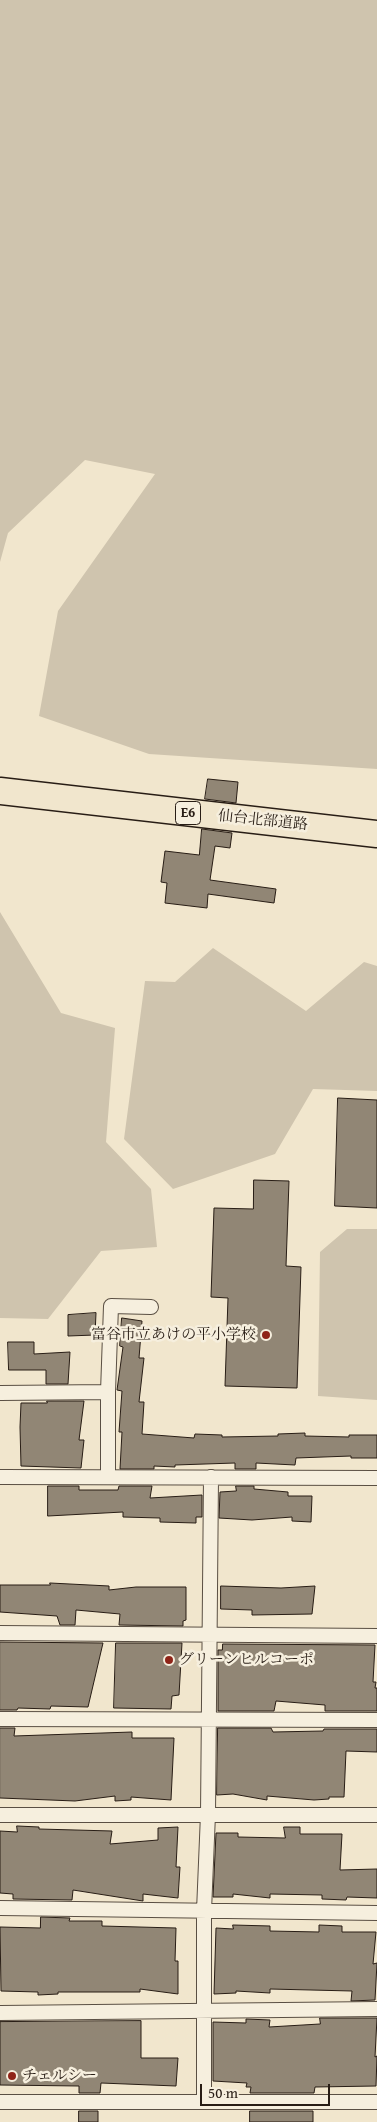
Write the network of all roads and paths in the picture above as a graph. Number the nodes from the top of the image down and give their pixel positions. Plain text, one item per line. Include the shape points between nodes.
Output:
1 (0, 791) edge
2 (377, 834) edge
3 (151, 1307) dead end
4 (108, 1392) junction
5 (0, 1393) edge
6 (108, 1476) junction
7 (0, 1477) edge
8 (211, 1477) junction
9 (377, 1478) edge
10 (0, 1633) edge
11 (208, 1635) junction
12 (377, 1636) edge
13 (0, 1718) edge
14 (207, 1719) junction
15 (377, 1720) edge
16 (208, 1814) junction
17 (0, 1815) edge
18 (377, 1815) edge
19 (0, 1908) edge
20 (204, 1911) junction
21 (377, 1913) edge
22 (377, 2009) edge
23 (204, 2011) junction
24 (0, 2013) edge
25 (0, 2102) edge
26 (204, 2102) junction
27 (377, 2102) edge

1 - 2 highway, 仙台北部道路 / E6
3 - 4 street via 111,1306
4 - 5 street
4 - 6 street
6 - 7 street
6 - 8 street
8 - 9 street
8 - 11 street
10 - 11 street
11 - 12 street
11 - 14 street
13 - 14 street
14 - 15 street
14 - 16 street
16 - 17 street
16 - 18 street
16 - 20 street
19 - 20 street
20 - 21 street
20 - 23 street
22 - 23 street
23 - 24 street
23 - 26 street
25 - 26 street
26 - 27 street

